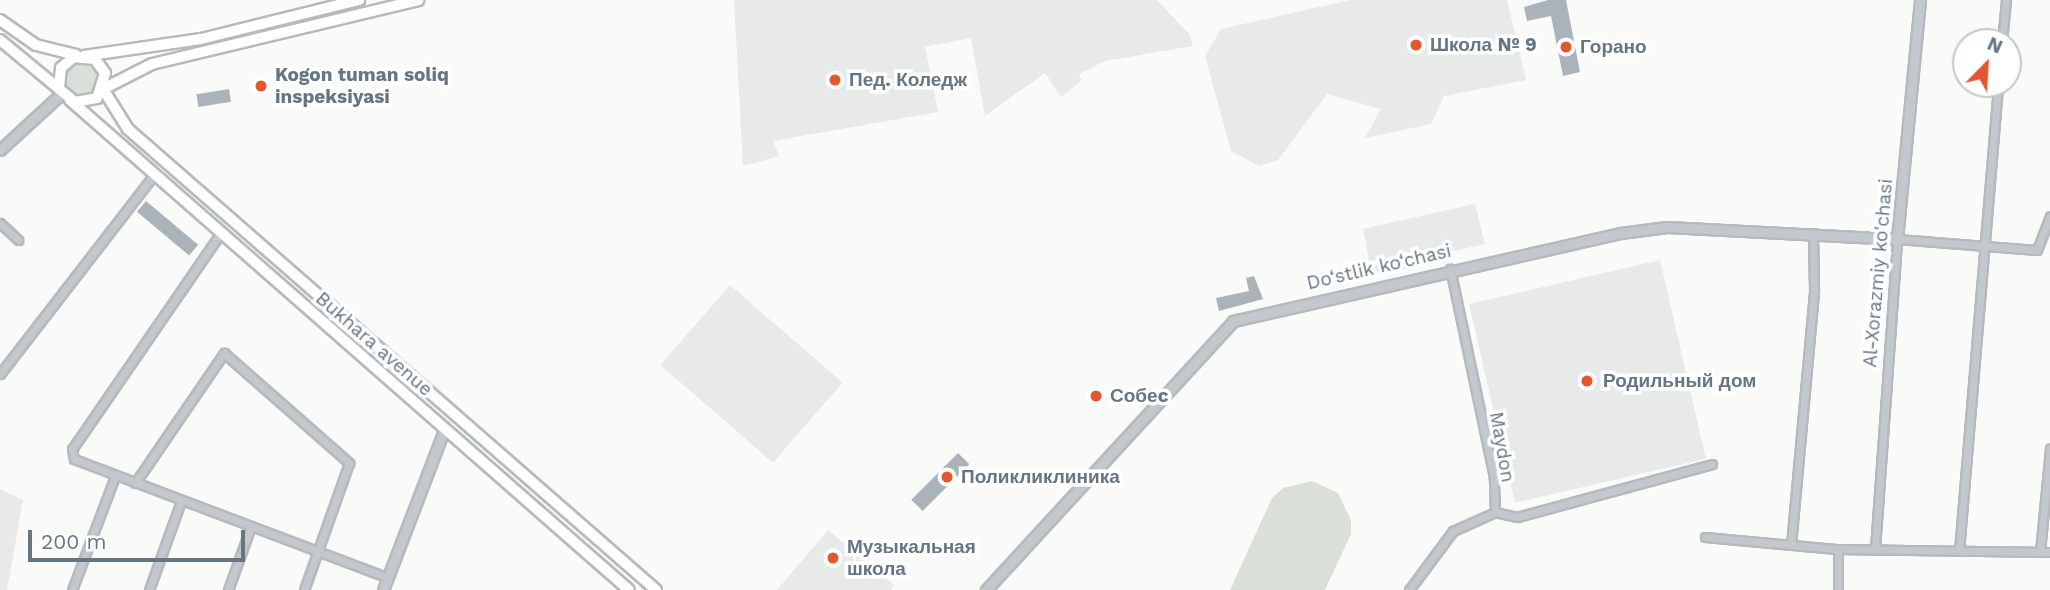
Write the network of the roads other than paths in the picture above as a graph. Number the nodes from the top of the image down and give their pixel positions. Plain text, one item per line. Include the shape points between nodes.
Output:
1 (359, 0) edge
2 (418, 0) edge
3 (1920, 0) edge
4 (2006, 0) edge
5 (0, 20) edge
6 (2003, 28) edge
7 (0, 40) edge
8 (81, 56) junction
9 (103, 89) junction
10 (64, 93) junction
11 (1997, 98) edge
12 (0, 150) edge
13 (154, 151) junction
14 (143, 165) junction
15 (154, 175) junction
16 (2050, 216) edge
17 (0, 223) edge
18 (1813, 233) junction
19 (220, 234) junction
20 (1897, 239) junction
21 (18, 240) dead end
22 (1984, 247) junction
23 (1450, 270) junction
24 (0, 373) edge
25 (444, 430) junction
26 (2050, 448) edge
27 (1712, 464) dead end
28 (115, 476) junction
29 (135, 483) junction
30 (181, 501) junction
31 (1495, 512) junction
32 (251, 526) junction
33 (1705, 537) dead end
34 (1791, 545) junction
35 (1838, 549) junction
36 (1874, 549) junction
37 (319, 551) junction
38 (1959, 551) junction
39 (2040, 552) junction
40 (2050, 552) edge
41 (387, 578) junction
42 (72, 590) edge
43 (149, 590) edge
44 (228, 590) edge
45 (304, 590) edge
46 (383, 590) edge
47 (629, 590) edge
48 (656, 590) edge
49 (986, 590) edge
50 (1409, 590) edge
51 (1838, 590) edge

1 - 8 main road via 201,38
2 - 9 main road via 152,64
3 - 20 street, Al-Xorazmiy ko'chasi
4 - 6 street
5 - 8 main road via 36,45
7 - 10 main road, Bukhara avenue
8 - 9 main road via 102,67
8 - 10 main road via 61,68
9 - 10 main road via 92,101
9 - 13 main road, Bukhara avenue via 122,121
10 - 12 street
10 - 14 main road, Bukhara avenue
11 - 22 street
13 - 14 main road via 145,155
13 - 48 main road, Bukhara avenue
14 - 15 main road, Bukhara avenue
15 - 19 main road, Bukhara avenue
15 - 24 street
16 - 22 street via 2037,250
17 - 21 street
18 - 20 street, Do‘stlik ko‘chasi
18 - 23 street, Do‘stlik ko‘chasi via 1667,227
18 - 34 street via 1814,290
19 - 25 main road, Bukhara avenue
19 - 28 street via 72,449 74,459
20 - 22 street
20 - 36 street, Al-Xorazmiy ko'chasi
22 - 38 street
23 - 31 street, Maydon via 1494,477
23 - 49 street, Do‘stlik ko‘chasi via 1233,321
25 - 41 street
25 - 47 main road, Bukhara avenue
26 - 39 street
27 - 31 street via 1517,517
28 - 29 street
28 - 42 street
29 - 30 street
29 - 37 street via 224,354 349,463
30 - 32 street
30 - 43 street
31 - 50 street, Maydon via 1453,531
32 - 37 street
32 - 44 street
33 - 34 street
34 - 35 street
35 - 36 street
35 - 51 street
36 - 38 street
37 - 41 street
37 - 45 street
38 - 39 street
39 - 40 street
41 - 46 street

